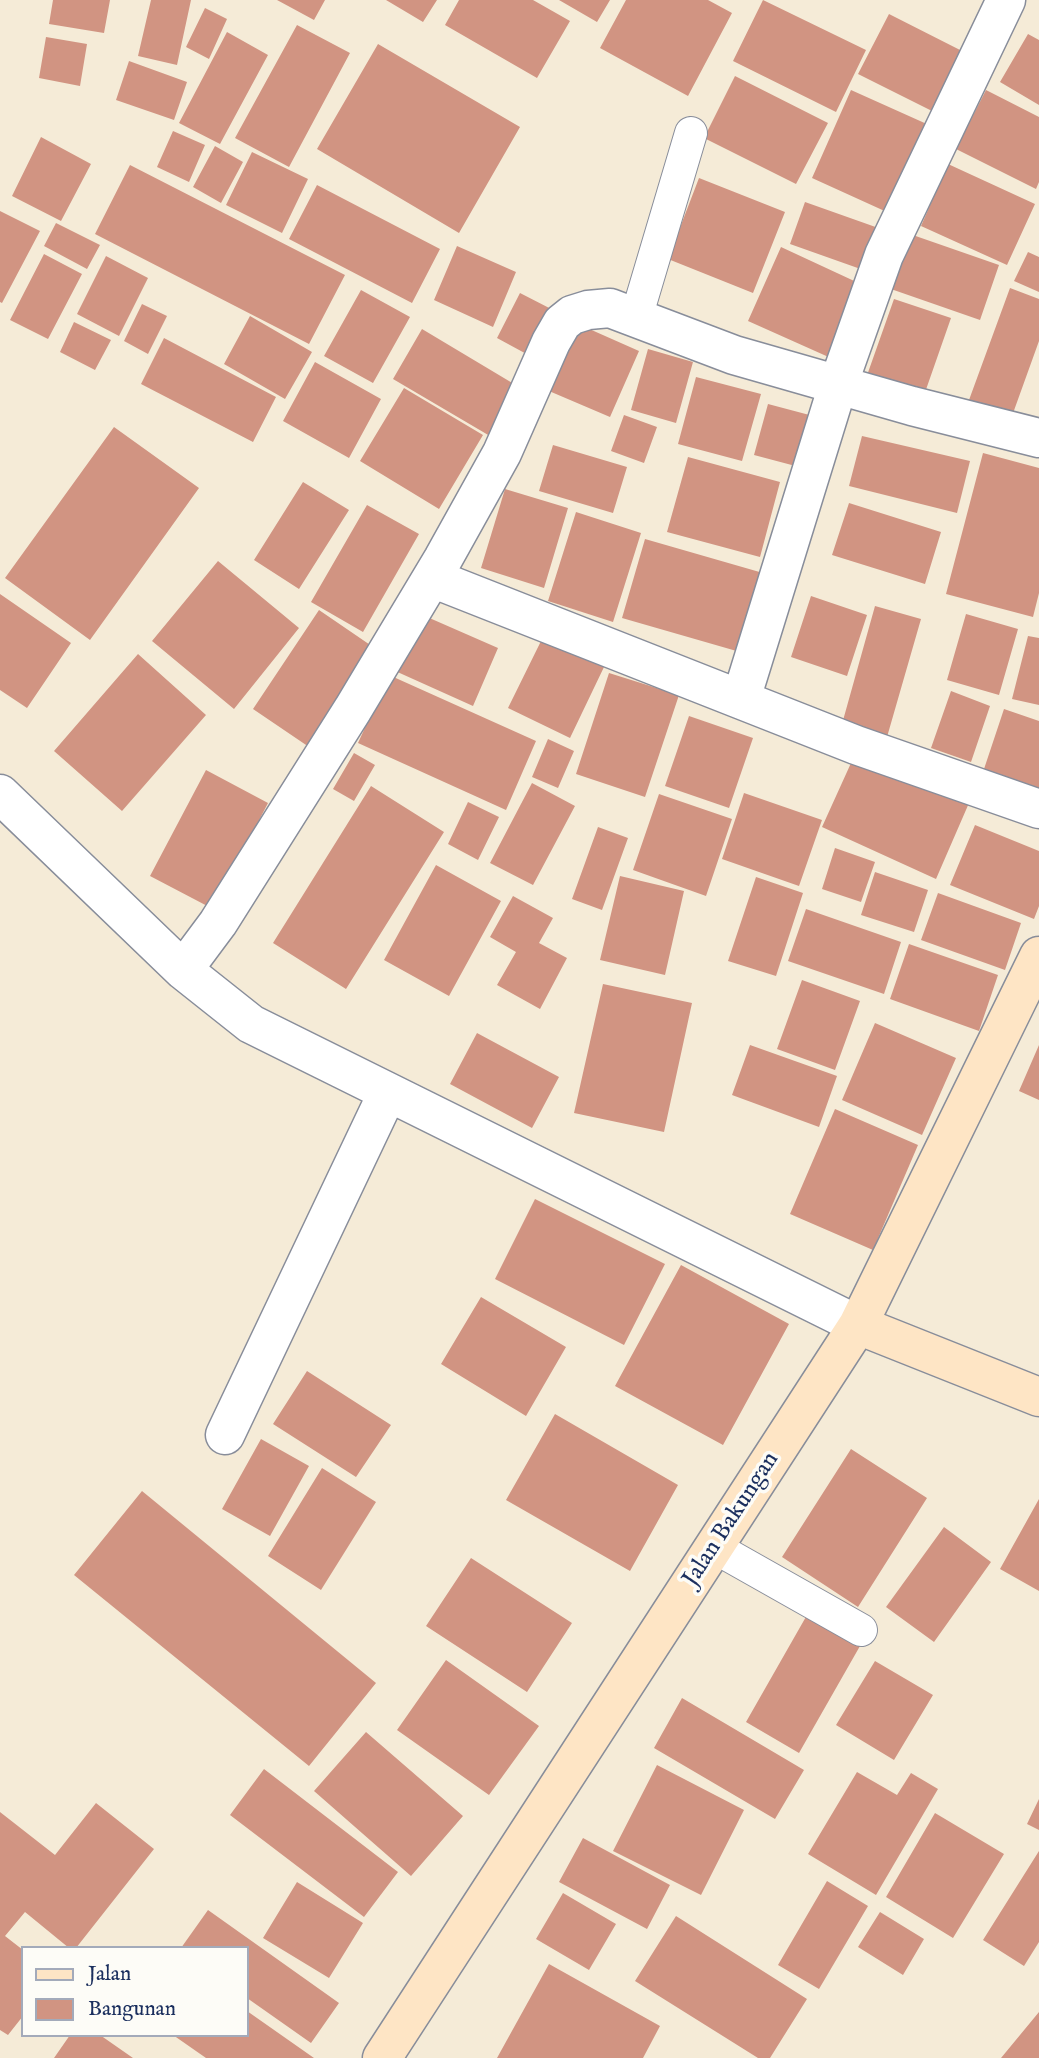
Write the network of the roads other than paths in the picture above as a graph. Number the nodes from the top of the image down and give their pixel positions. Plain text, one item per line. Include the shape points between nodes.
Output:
1 (1006, 0) edge
2 (691, 133) dead end
3 (636, 318) junction
4 (838, 385) junction
5 (1039, 438) edge
6 (432, 578) junction
7 (741, 699) junction
8 (0, 794) edge
9 (1039, 809) edge
10 (1039, 957) edge
11 (183, 970) junction
12 (388, 1092) junction
13 (858, 1325) junction
14 (1039, 1397) edge
15 (225, 1434) dead end
16 (714, 1547) junction
17 (861, 1630) dead end
18 (382, 2058) edge

1 - 4 street via 884,255
2 - 3 lane
3 - 4 street via 734,355
3 - 6 street via 610,308 572,315 562,323 502,453
4 - 5 street
4 - 7 street
6 - 7 street
6 - 11 street via 232,901
7 - 9 street
8 - 11 street
10 - 13 main road, Jalan Bakungan
11 - 12 street via 251,1024
12 - 13 street
12 - 15 street
13 - 14 main road
13 - 16 main road, Jalan Bakungan
16 - 17 lane
16 - 18 main road, Jalan Bakungan

